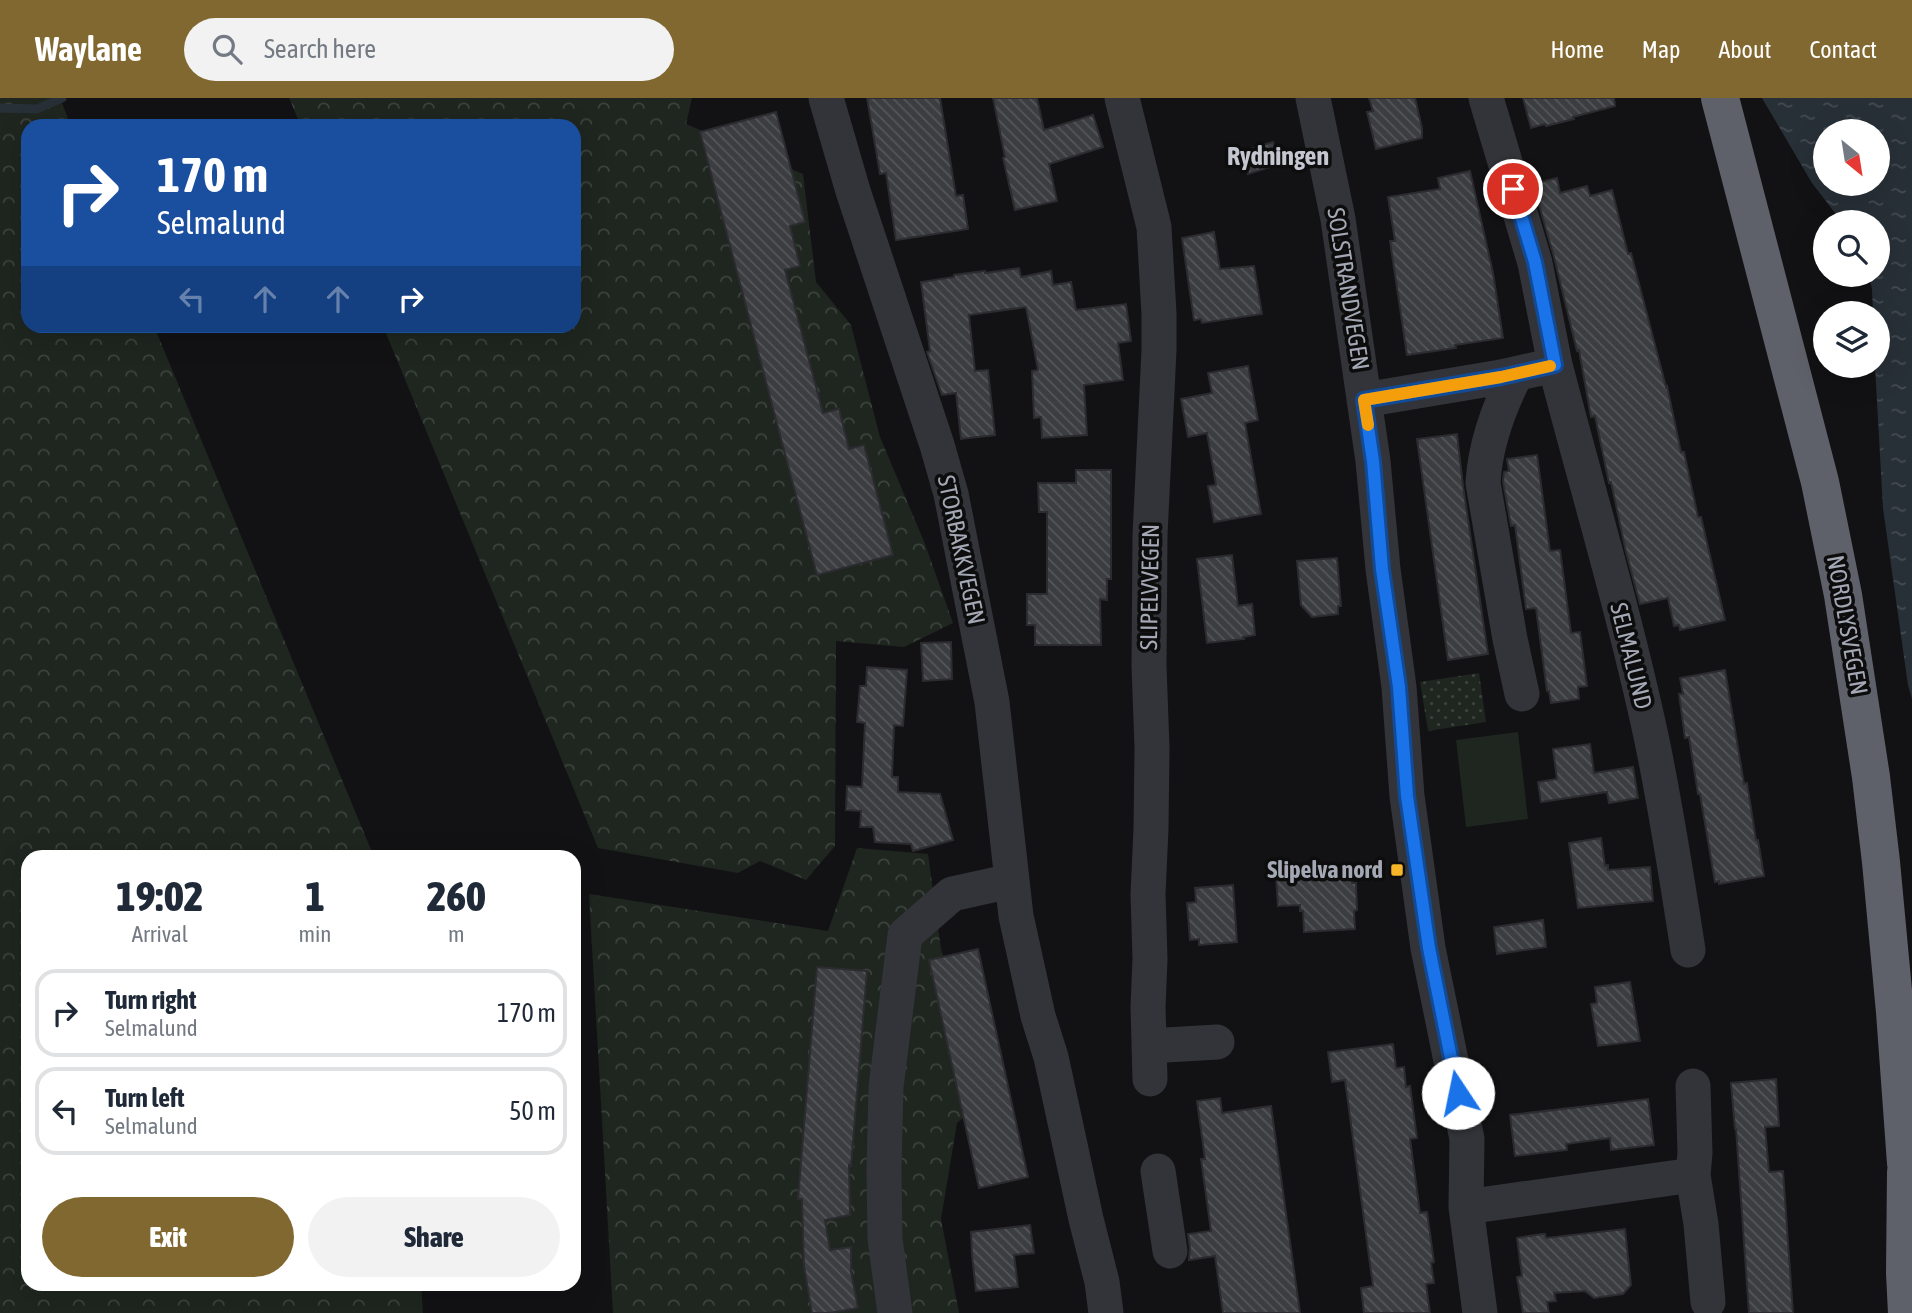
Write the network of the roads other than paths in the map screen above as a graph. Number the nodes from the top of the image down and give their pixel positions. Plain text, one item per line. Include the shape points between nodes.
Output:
1 (827, 98) edge
2 (1122, 98) edge
3 (1313, 98) edge
4 (1486, 98) edge
5 (1720, 98) edge
6 (1555, 365) junction
7 (1516, 374) junction
8 (1364, 400) junction
9 (1522, 694) dead end
10 (1011, 881) junction
11 (1688, 950) dead end
12 (1217, 1042) dead end
13 (1693, 1086) dead end
14 (1906, 1163) junction
15 (1158, 1171) dead end
16 (1693, 1175) junction
17 (1912, 1200) edge
18 (1466, 1207) junction
19 (1170, 1251) dead end
20 (1708, 1302) dead end
21 (895, 1313) edge
22 (1106, 1313) edge
23 (1480, 1313) edge
24 (1908, 1313) edge

1 - 10 street, STORBAKKVEGEN via 951,494 992,702
2 - 12 street, SLIPELVVEGEN via 1154,227 1159,314 1150,535 1149,1063
3 - 8 street, SOLSTRANDVEGEN via 1338,219
4 - 6 street, SELMALUND via 1535,262
5 - 14 highway, NORDLYSVEGEN via 1814,456 1843,595 1881,862
6 - 7 street
6 - 11 street, SELMALUND via 1650,733
7 - 8 street
7 - 9 street via 1495,427 1483,483
8 - 18 street, SOLSTRANDVEGEN via 1399,687 1407,796 1429,948 1467,1139
10 - 21 street via 952,894 905,935 886,1087 885,1239
10 - 22 street, STORBAKKVEGEN via 1021,948 1051,1057
13 - 16 street
14 - 17 highway, NORDLYSVEGEN
14 - 24 highway, NORDLYSVEGEN
15 - 19 street
16 - 18 street
16 - 20 street
18 - 23 street, SOLSTRANDVEGEN

